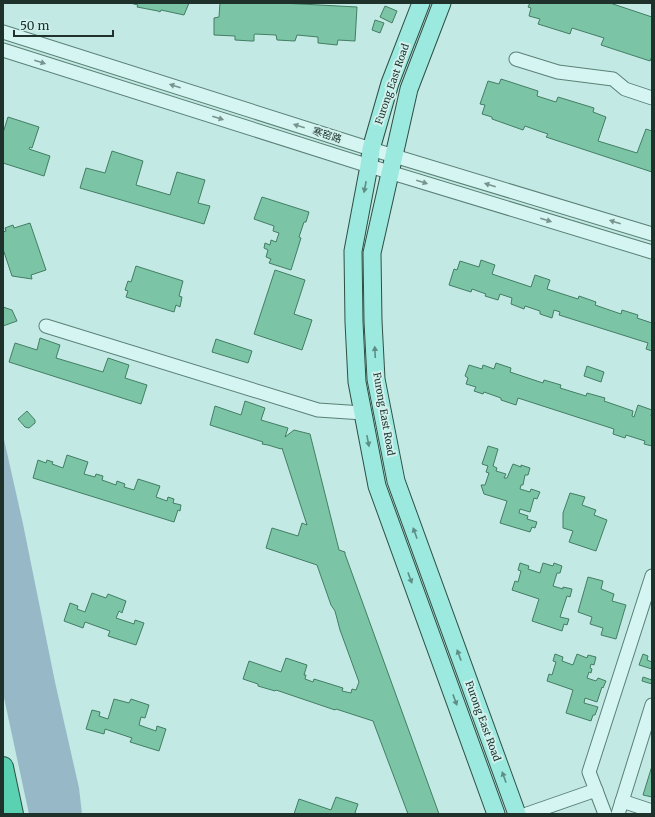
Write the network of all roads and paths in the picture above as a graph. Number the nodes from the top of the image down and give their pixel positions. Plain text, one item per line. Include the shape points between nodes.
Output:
1 (421, 3) edge
2 (442, 3) edge
3 (3, 32) edge
4 (3, 50) edge
5 (516, 59) dead end
6 (651, 97) edge
7 (371, 149) junction
8 (394, 155) junction
9 (369, 166) junction
10 (391, 173) junction
11 (652, 234) edge
12 (652, 252) edge
13 (46, 326) dead end
14 (363, 413) junction
15 (652, 576) edge
16 (652, 705) edge
17 (646, 747) edge
18 (3, 767) edge
19 (596, 790) junction
20 (622, 801) junction
21 (652, 811) edge
22 (13, 814) edge
23 (496, 814) edge
24 (517, 814) edge
25 (527, 814) edge
26 (605, 814) edge
27 (618, 814) edge

1 - 7 main road, Furong East Road via 390,83
2 - 8 main road, Furong East Road via 409,89
7 -> 3 street, 寒窑路
4 -> 9 street, 寒窑路
5 - 6 street via 558,72 613,79 625,89
7 - 8 street, 寒窑路
7 - 9 main road, Furong East Road
8 - 10 main road, Furong East Road
11 -> 8 street, 寒窑路
9 - 10 street, 寒窑路
9 -> 14 main road, Furong East Road via 353,251 357,382
10 -> 12 street, 寒窑路
24 -> 10 main road, Furong East Road via 396,481 376,379 372,253
13 - 14 street via 318,410
14 -> 23 main road, Furong East Road via 377,486
15 - 19 street via 589,772
16 - 17 street
17 - 20 street
18 - 22 highway
19 - 25 street
19 - 26 street
20 - 21 street
20 - 27 street

